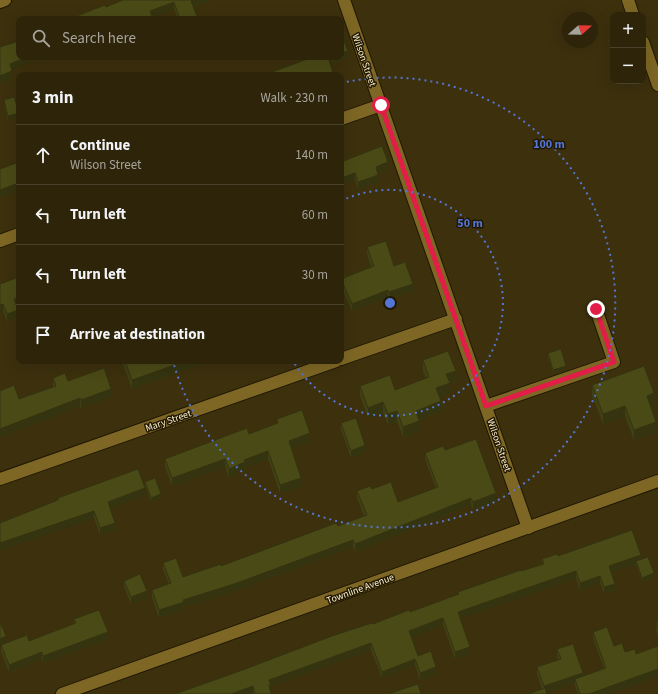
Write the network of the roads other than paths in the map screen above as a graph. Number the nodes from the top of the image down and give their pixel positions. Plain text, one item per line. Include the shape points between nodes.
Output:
1 (6, 0) edge
2 (344, 0) edge
3 (628, 0) edge
4 (0, 2) edge
5 (633, 12) edge
6 (645, 48) edge
7 (658, 85) edge
8 (381, 105) junction
9 (344, 118) edge
10 (16, 235) edge
11 (0, 241) edge
12 (596, 309) dead end
13 (456, 319) junction
14 (344, 358) edge
15 (327, 364) edge
16 (486, 406) junction
17 (0, 479) edge
18 (658, 481) edge
19 (528, 528) junction
20 (62, 694) edge

1 - 4 street
2 - 8 street, Wilson Street
3 - 5 street
6 - 7 street
8 - 9 street
8 - 13 street, Wilson Street
10 - 11 street
12 - 16 street via 614,362
13 - 14 street
13 - 16 street, Wilson Street
15 - 17 street, Mary Street
16 - 19 street, Wilson Street
18 - 19 street, Townline Avenue
19 - 20 street, Townline Avenue

